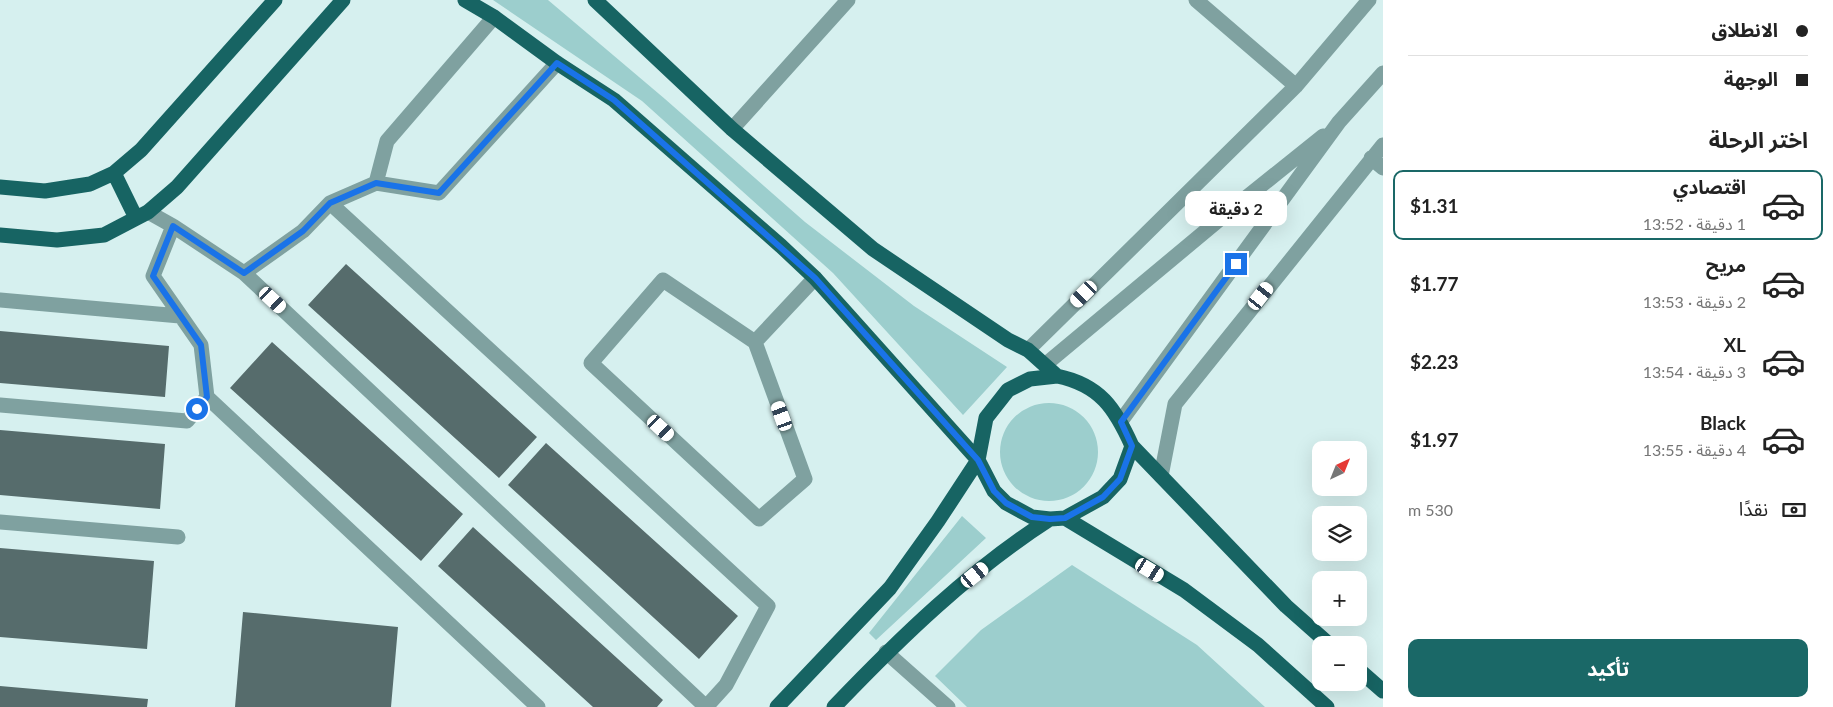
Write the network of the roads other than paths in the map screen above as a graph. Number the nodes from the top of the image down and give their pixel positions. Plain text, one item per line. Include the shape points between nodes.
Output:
1 (275, 0) edge
2 (343, 0) edge
3 (465, 0) edge
4 (595, 0) edge
5 (848, 0) edge
6 (1196, 0) edge
7 (1369, 0) edge
8 (494, 17) junction
9 (557, 63) junction
10 (1383, 73) edge
11 (1296, 86) junction
12 (1340, 122) junction
13 (732, 130) junction
14 (1383, 145) edge
15 (1371, 158) junction
16 (1383, 168) edge
17 (114, 173) junction
18 (376, 183) junction
19 (0, 187) edge
20 (330, 203) junction
21 (142, 215) junction
22 (173, 226) junction
23 (0, 235) edge
24 (244, 273) junction
25 (815, 278) junction
26 (0, 300) edge
27 (180, 316) junction
28 (755, 342) junction
29 (1028, 350) junction
30 (1046, 364) junction
31 (1057, 376) junction
32 (207, 397) junction
33 (0, 405) edge
34 (1121, 422) junction
35 (1132, 446) junction
36 (978, 460) junction
37 (1161, 476) junction
38 (1065, 518) junction
39 (1050, 519) junction
40 (0, 522) edge
41 (178, 537) dead end
42 (1320, 636) edge
43 (886, 652) junction
44 (1367, 677) edge
45 (1383, 691) edge
46 (538, 707) edge
47 (706, 707) edge
48 (778, 707) edge
49 (834, 707) edge
50 (948, 707) edge
51 (1327, 707) edge

1 - 17 main road via 141,150
2 - 21 main road via 177,187
3 - 8 main road
4 - 13 main road
5 - 13 street
6 - 11 street
7 - 11 street
8 - 9 main road
8 - 18 street via 387,141
9 - 18 street via 439,193
9 - 25 main road via 614,100
10 - 12 street
11 - 29 street
12 - 30 street
12 - 34 street
13 - 29 main road via 873,249 1008,340
14 - 15 street
15 - 16 street
15 - 37 street via 1175,404
17 - 19 main road via 90,184 45,190
17 - 21 main road
18 - 20 street
20 - 24 street via 303,231
20 - 47 street via 768,606 726,685
21 - 22 street
21 - 23 main road via 104,235 57,240
22 - 24 street
22 - 27 street via 153,276
24 - 47 street
25 - 28 street
25 - 36 main road
26 - 27 street
27 - 32 street via 201,345
28 - 28 street via 805,480 759,519 591,363 663,280
29 - 30 main road
30 - 31 main road
31 - 34 main road via 1075,380 1104,398
31 - 36 main road via 1030,379 1008,390 986,418
32 - 33 street via 187,421
32 - 46 street
34 - 35 main road
35 - 37 main road
35 - 38 main road via 1120,479 1103,497
36 - 39 main road via 994,491 1006,503 1032,517
36 - 48 main road via 890,588
37 - 42 main road via 1286,606
38 - 39 main road
38 - 51 main road via 1184,590 1258,645
39 - 43 main road via 1016,541
40 - 41 street
43 - 49 main road
43 - 50 street
44 - 45 main road

